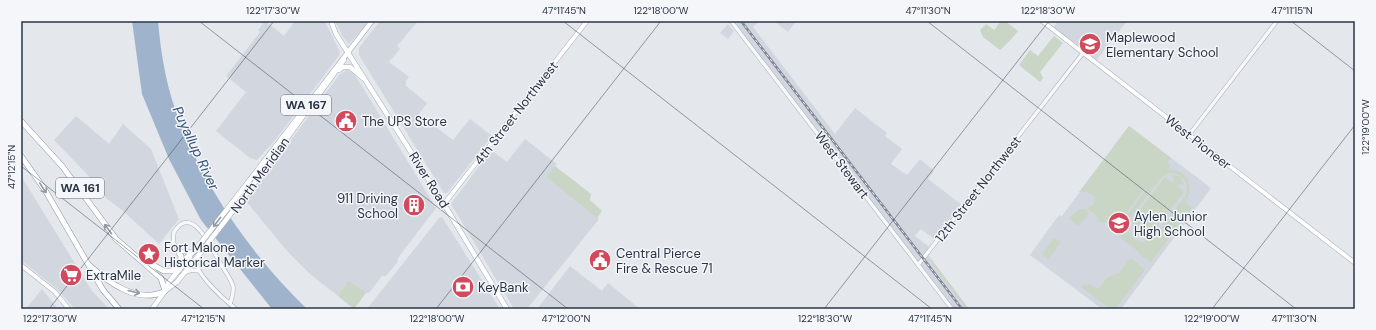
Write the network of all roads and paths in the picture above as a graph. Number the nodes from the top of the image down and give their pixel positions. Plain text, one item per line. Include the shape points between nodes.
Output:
1 (331, 21) edge
2 (372, 21) edge
3 (587, 21) edge
4 (731, 21) edge
5 (1042, 21) edge
6 (1277, 21) edge
7 (338, 36) junction
8 (358, 40) junction
9 (349, 52) junction
10 (1083, 53) junction
11 (333, 77) junction
12 (369, 85) junction
13 (21, 121) edge
14 (1189, 135) junction
15 (21, 156) edge
16 (444, 204) junction
17 (177, 249) junction
18 (195, 250) junction
19 (200, 254) junction
20 (136, 256) junction
21 (1355, 263) edge
22 (21, 265) edge
23 (89, 265) junction
24 (180, 265) junction
25 (918, 265) junction
26 (185, 272) junction
27 (203, 274) junction
28 (165, 292) junction
29 (230, 304) junction
30 (69, 309) edge
31 (119, 309) edge
32 (152, 309) edge
33 (236, 309) edge
34 (507, 309) edge
35 (952, 309) edge

1 - 7 main road, River Road
2 - 8 main road, North Meridian
3 - 16 main road, 4th Street Northwest
4 - 25 street, West Stewart
5 - 10 main road, West Pioneer
6 - 14 street
7 - 8 main road via 350,46
7 - 9 main road, River Road
8 - 9 main road, North Meridian
9 - 11 main road, North Meridian
9 - 12 main road, River Road / WA 167
9 -> 18 main road, North Meridian / WA 167, bridge
10 - 14 main road, West Pioneer
10 - 25 street, 12th Street Northwest
11 - 12 main road, WA 167 via 343,67 348,66
11 - 19 main road, North Meridian / WA 167, bridge
12 - 16 main road, River Road / WA 167
20 -> 13 highway, WA 161 via 116,239 62,166
14 - 21 main road, West Pioneer
15 -> 23 highway, WA 161 via 45,190
16 - 34 main road, River Road / WA 167
17 - 18 street via 185,252
17 - 24 highway via 181,258
17 - 29 street via 172,236 176,228 182,224 193,225 205,235 231,281 233,290
18 - 24 highway, WA 167
18 - 28 main road, North Meridian via 168,283
19 - 26 main road, North Meridian / WA 167
19 - 27 street via 196,265
20 - 24 highway, WA 167 via 164,271 172,271
20 - 28 highway, WA 161 via 161,278
22 - 30 main road via 56,292
23 -> 28 highway via 103,278 128,291 149,295
23 - 31 highway, WA 161 via 103,290
25 - 35 street, West Stewart
26 - 27 street via 194,270
26 - 28 main road, North Meridian / WA 167
27 - 29 street
28 - 32 main road, North Meridian
29 - 33 street

